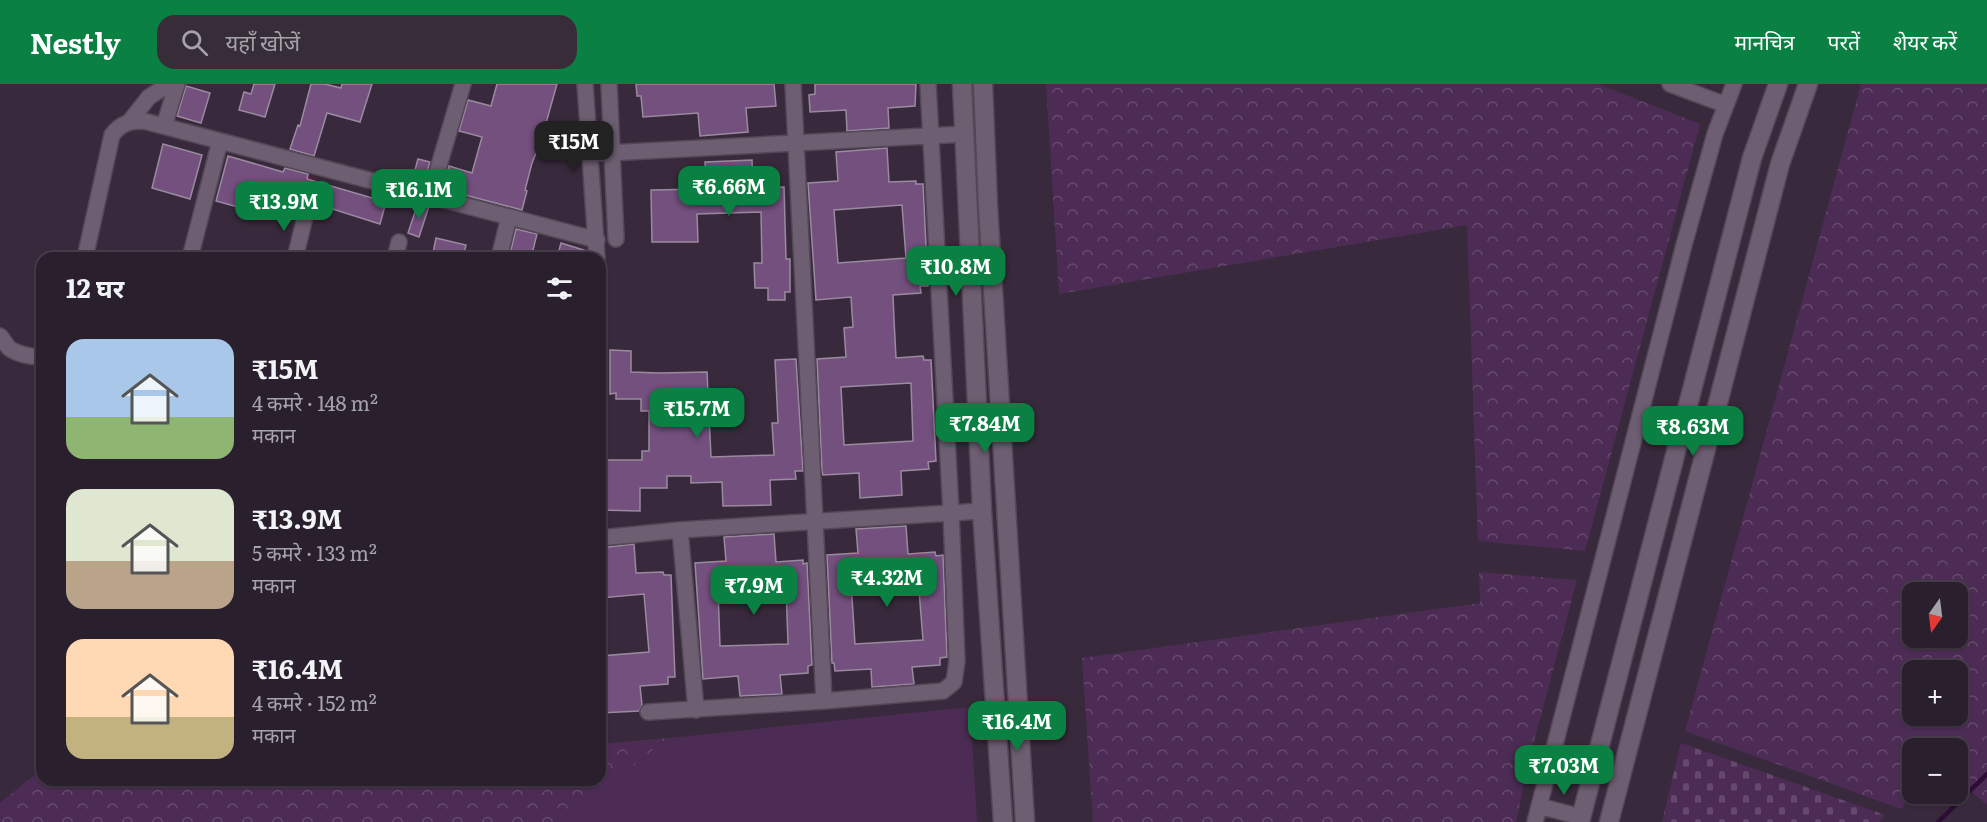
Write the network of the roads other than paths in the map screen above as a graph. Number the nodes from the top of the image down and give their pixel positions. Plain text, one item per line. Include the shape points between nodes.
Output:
1 (169, 84) edge
2 (177, 84) edge
3 (463, 84) edge
4 (585, 84) edge
5 (609, 84) edge
6 (793, 84) edge
7 (928, 84) edge
8 (962, 84) edge
9 (983, 84) edge
10 (1670, 84) edge
11 (1734, 84) edge
12 (1778, 84) edge
13 (1808, 84) edge
14 (1726, 105) junction
15 (130, 121) junction
16 (164, 126) junction
17 (965, 134) junction
18 (930, 135) junction
19 (220, 141) junction
20 (796, 143) junction
21 (613, 153) junction
22 (589, 154) junction
23 (430, 196) junction
24 (988, 206) junction
25 (967, 207) junction
26 (306, 213) dead end
27 (510, 217) junction
28 (616, 239) dead end
29 (597, 240) junction
30 (399, 242) dead end
31 (91, 252) edge
32 (192, 252) edge
33 (296, 252) edge
34 (396, 252) edge
35 (501, 252) edge
36 (597, 252) edge
37 (0, 336) edge
38 (36, 357) edge
39 (982, 511) junction
40 (951, 512) junction
41 (815, 522) junction
42 (680, 530) junction
43 (606, 537) edge
44 (824, 701) junction
45 (696, 710) junction
46 (648, 712) dead end
47 (1539, 806) junction
48 (1581, 820) edge
49 (1003, 822) edge
50 (1025, 822) edge
51 (1535, 822) edge
52 (1609, 822) edge

1 - 15 street via 149,97
2 - 16 street
3 - 23 street
4 - 22 street
5 - 21 street
6 - 20 street
7 - 18 street
8 - 17 main road
9 - 24 main road
10 - 14 street
11 - 14 street
12 - 48 main road via 1752,158
13 - 52 main road via 1780,164
14 - 47 street via 1678,268
15 - 16 street
15 - 31 street via 112,135
16 - 19 street
17 - 18 street
17 - 25 main road
18 - 20 street
18 - 40 street
19 - 23 street
19 - 32 street
20 - 21 street
20 - 41 street
21 - 22 street
21 - 28 street
22 - 29 street
23 - 27 street
24 - 25 main road
24 - 50 main road
25 - 39 main road
26 - 33 street
27 - 29 street
27 - 35 street
29 - 36 street
30 - 34 street
37 - 38 street via 9,347
39 - 40 street
39 - 49 main road
40 - 41 street
40 - 44 street via 957,661 954,682 943,691
41 - 42 street
41 - 44 street
42 - 43 street
42 - 45 street
44 - 45 street
45 - 46 street
47 - 48 street
47 - 51 street

